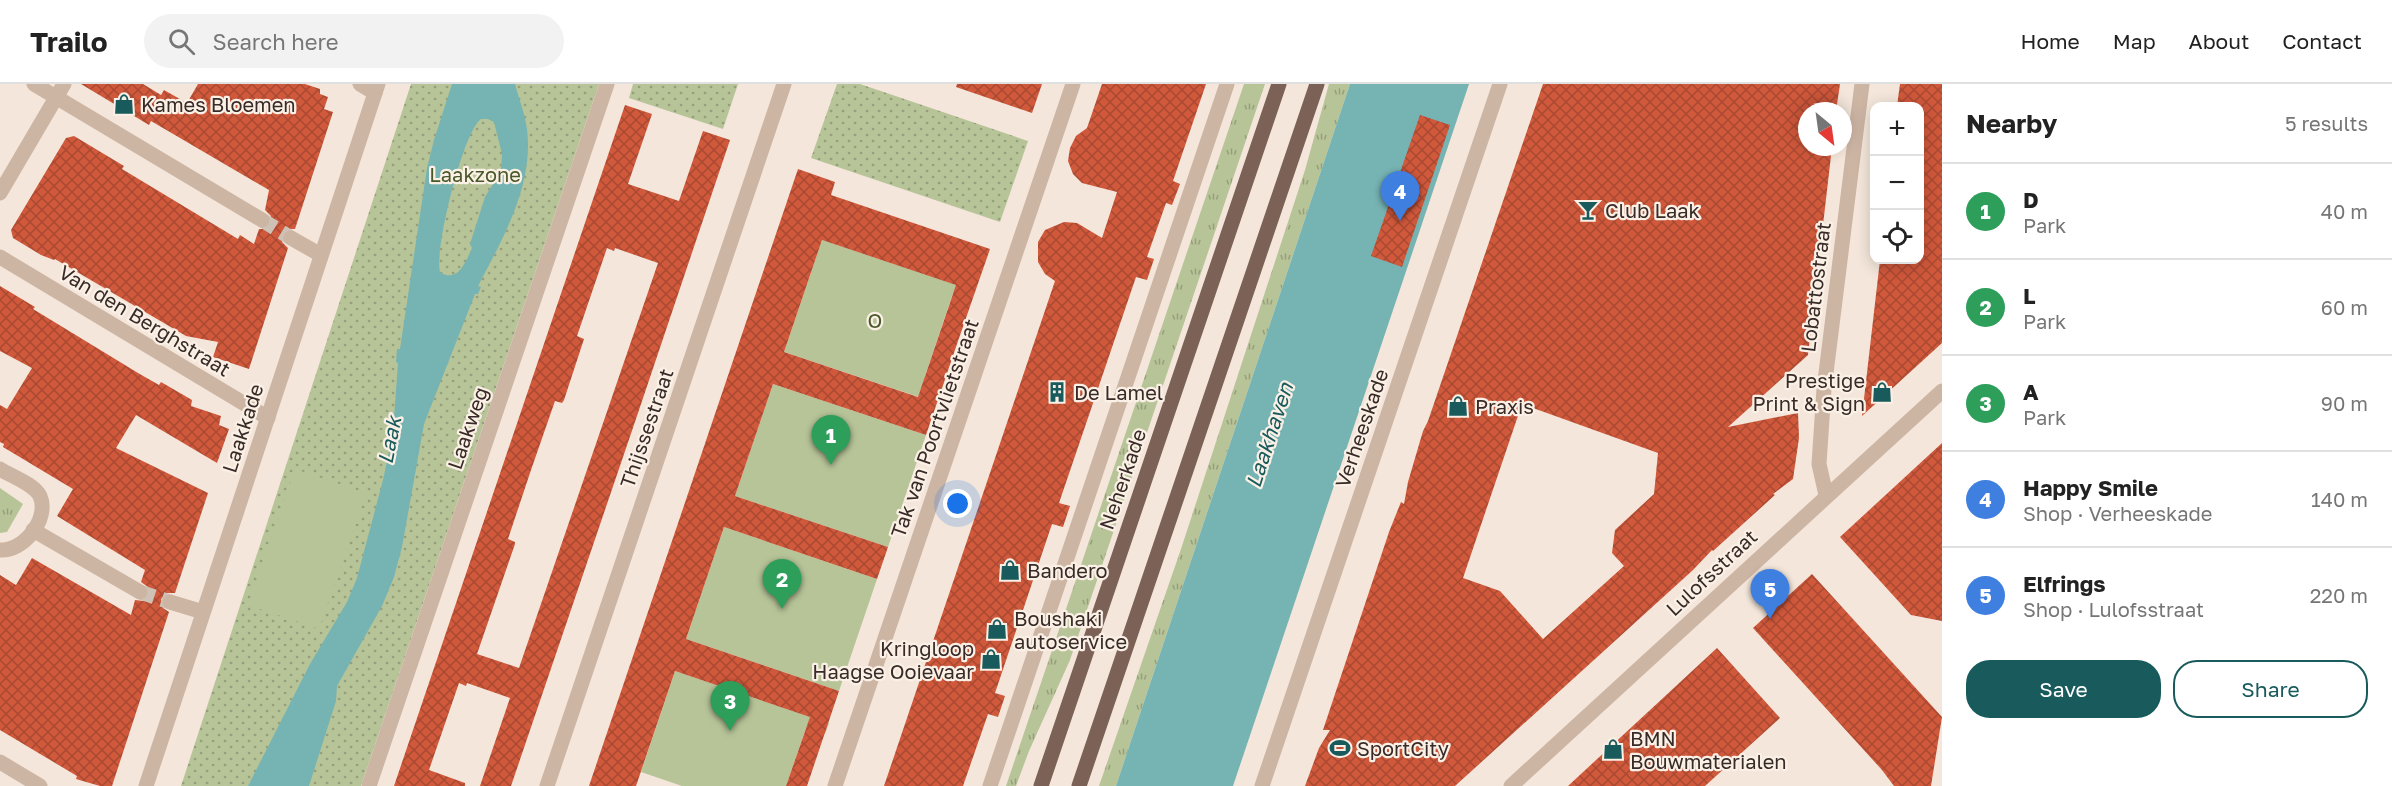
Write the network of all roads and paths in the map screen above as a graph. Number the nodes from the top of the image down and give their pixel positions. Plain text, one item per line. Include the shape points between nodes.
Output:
1 (34, 84) edge
2 (360, 84) edge
3 (607, 84) edge
4 (784, 84) edge
5 (1073, 84) edge
6 (1227, 84) edge
7 (1278, 84) edge
8 (1317, 84) edge
9 (1500, 84) edge
10 (1862, 84) edge
11 (377, 88) edge
12 (60, 91) edge
13 (0, 193) edge
14 (262, 220) tunnel mouth
15 (291, 238) tunnel mouth
16 (321, 255) junction
17 (0, 257) edge
18 (1942, 391) edge
19 (268, 418) junction
20 (0, 469) edge
21 (1826, 495) junction
22 (33, 530) junction
23 (0, 550) edge
24 (140, 592) tunnel mouth
25 (170, 602) tunnel mouth
26 (203, 612) junction
27 (0, 762) edge
28 (40, 786) edge
29 (146, 786) edge
30 (369, 786) edge
31 (547, 786) edge
32 (835, 786) edge
33 (990, 786) edge
34 (1041, 786) edge
35 (1079, 786) edge
36 (1262, 786) edge
37 (1511, 786) edge

1 - 12 street
2 - 11 street
3 - 30 street, Laakweg
4 - 31 street, Thijssestraat
5 - 32 street, Tak van Poortvlietstraat
6 - 33 street, Neherkade
7 - 34 main road, Neherkade
8 - 35 main road
9 - 36 street, Verheeskade
10 - 21 street, Lobattostraat via 1824,389 1819,464
11 - 16 street, Laakkade
12 - 13 street
12 - 14 street
15 - 16 street
16 - 19 street, Laakkade
17 - 19 street, Van den Berghstraat
18 - 21 street, Lulofsstraat
19 - 26 street, Laakkade
20 - 22 street via 39,495 40,515
21 - 37 street, Lulofsstraat
22 - 23 street via 17,547
22 - 24 street
25 - 26 street
26 - 29 street, Laakkade
27 - 28 street

